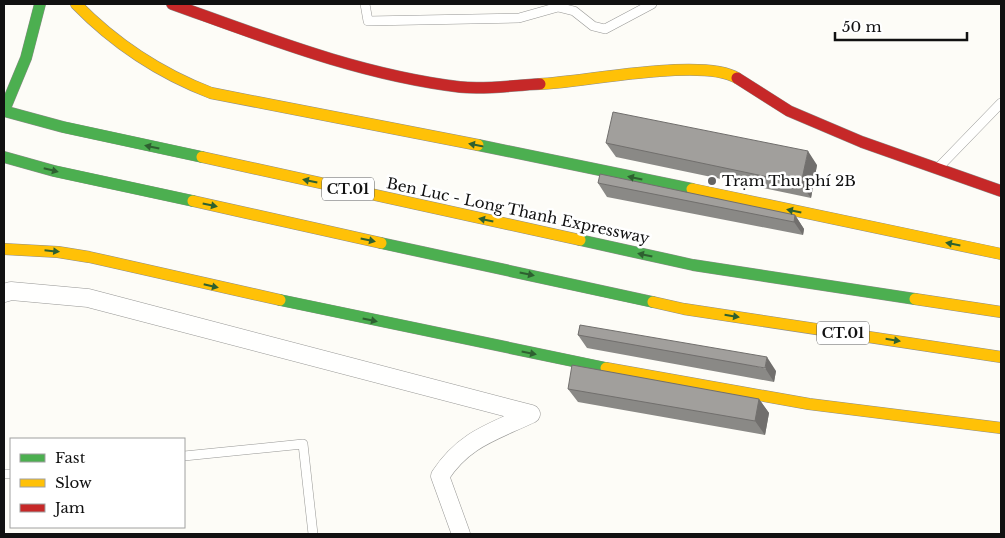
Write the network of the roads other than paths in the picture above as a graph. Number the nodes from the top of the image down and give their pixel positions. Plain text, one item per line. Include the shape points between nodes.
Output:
1 (40, 4) edge
2 (76, 4) edge
3 (172, 4) edge
4 (365, 4) edge
5 (652, 4) edge
6 (543, 7) edge
7 (1001, 103) edge
8 (4, 111) edge
9 (4, 157) edge
10 (938, 168) junction
11 (1001, 191) edge
12 (4, 249) edge
13 (1001, 254) edge
14 (4, 292) edge
15 (1001, 312) edge
16 (1001, 357) edge
17 (1001, 428) edge
18 (185, 456) edge
19 (313, 534) edge
20 (461, 534) edge

1 - 8 main road via 26,58
13 -> 2 main road via 228,97 188,84 143,61 104,32
3 - 10 main road via 370,71 462,87 561,83 708,69 732,75 790,111 862,142
4 - 6 lane via 368,21 520,18
5 - 6 lane via 605,29 593,26 566,8
7 - 10 lane
15 -> 8 main road, Ben Luc - Long Thanh Expressway / CT.01 via 693,265 63,127
9 -> 16 main road, CT.01 via 54,171 684,309
10 - 11 main road
12 -> 17 main road via 89,257 392,325 696,384 847,411
14 - 20 street via 88,298 531,414 471,441 449,461 440,476
18 - 19 lane via 303,444

